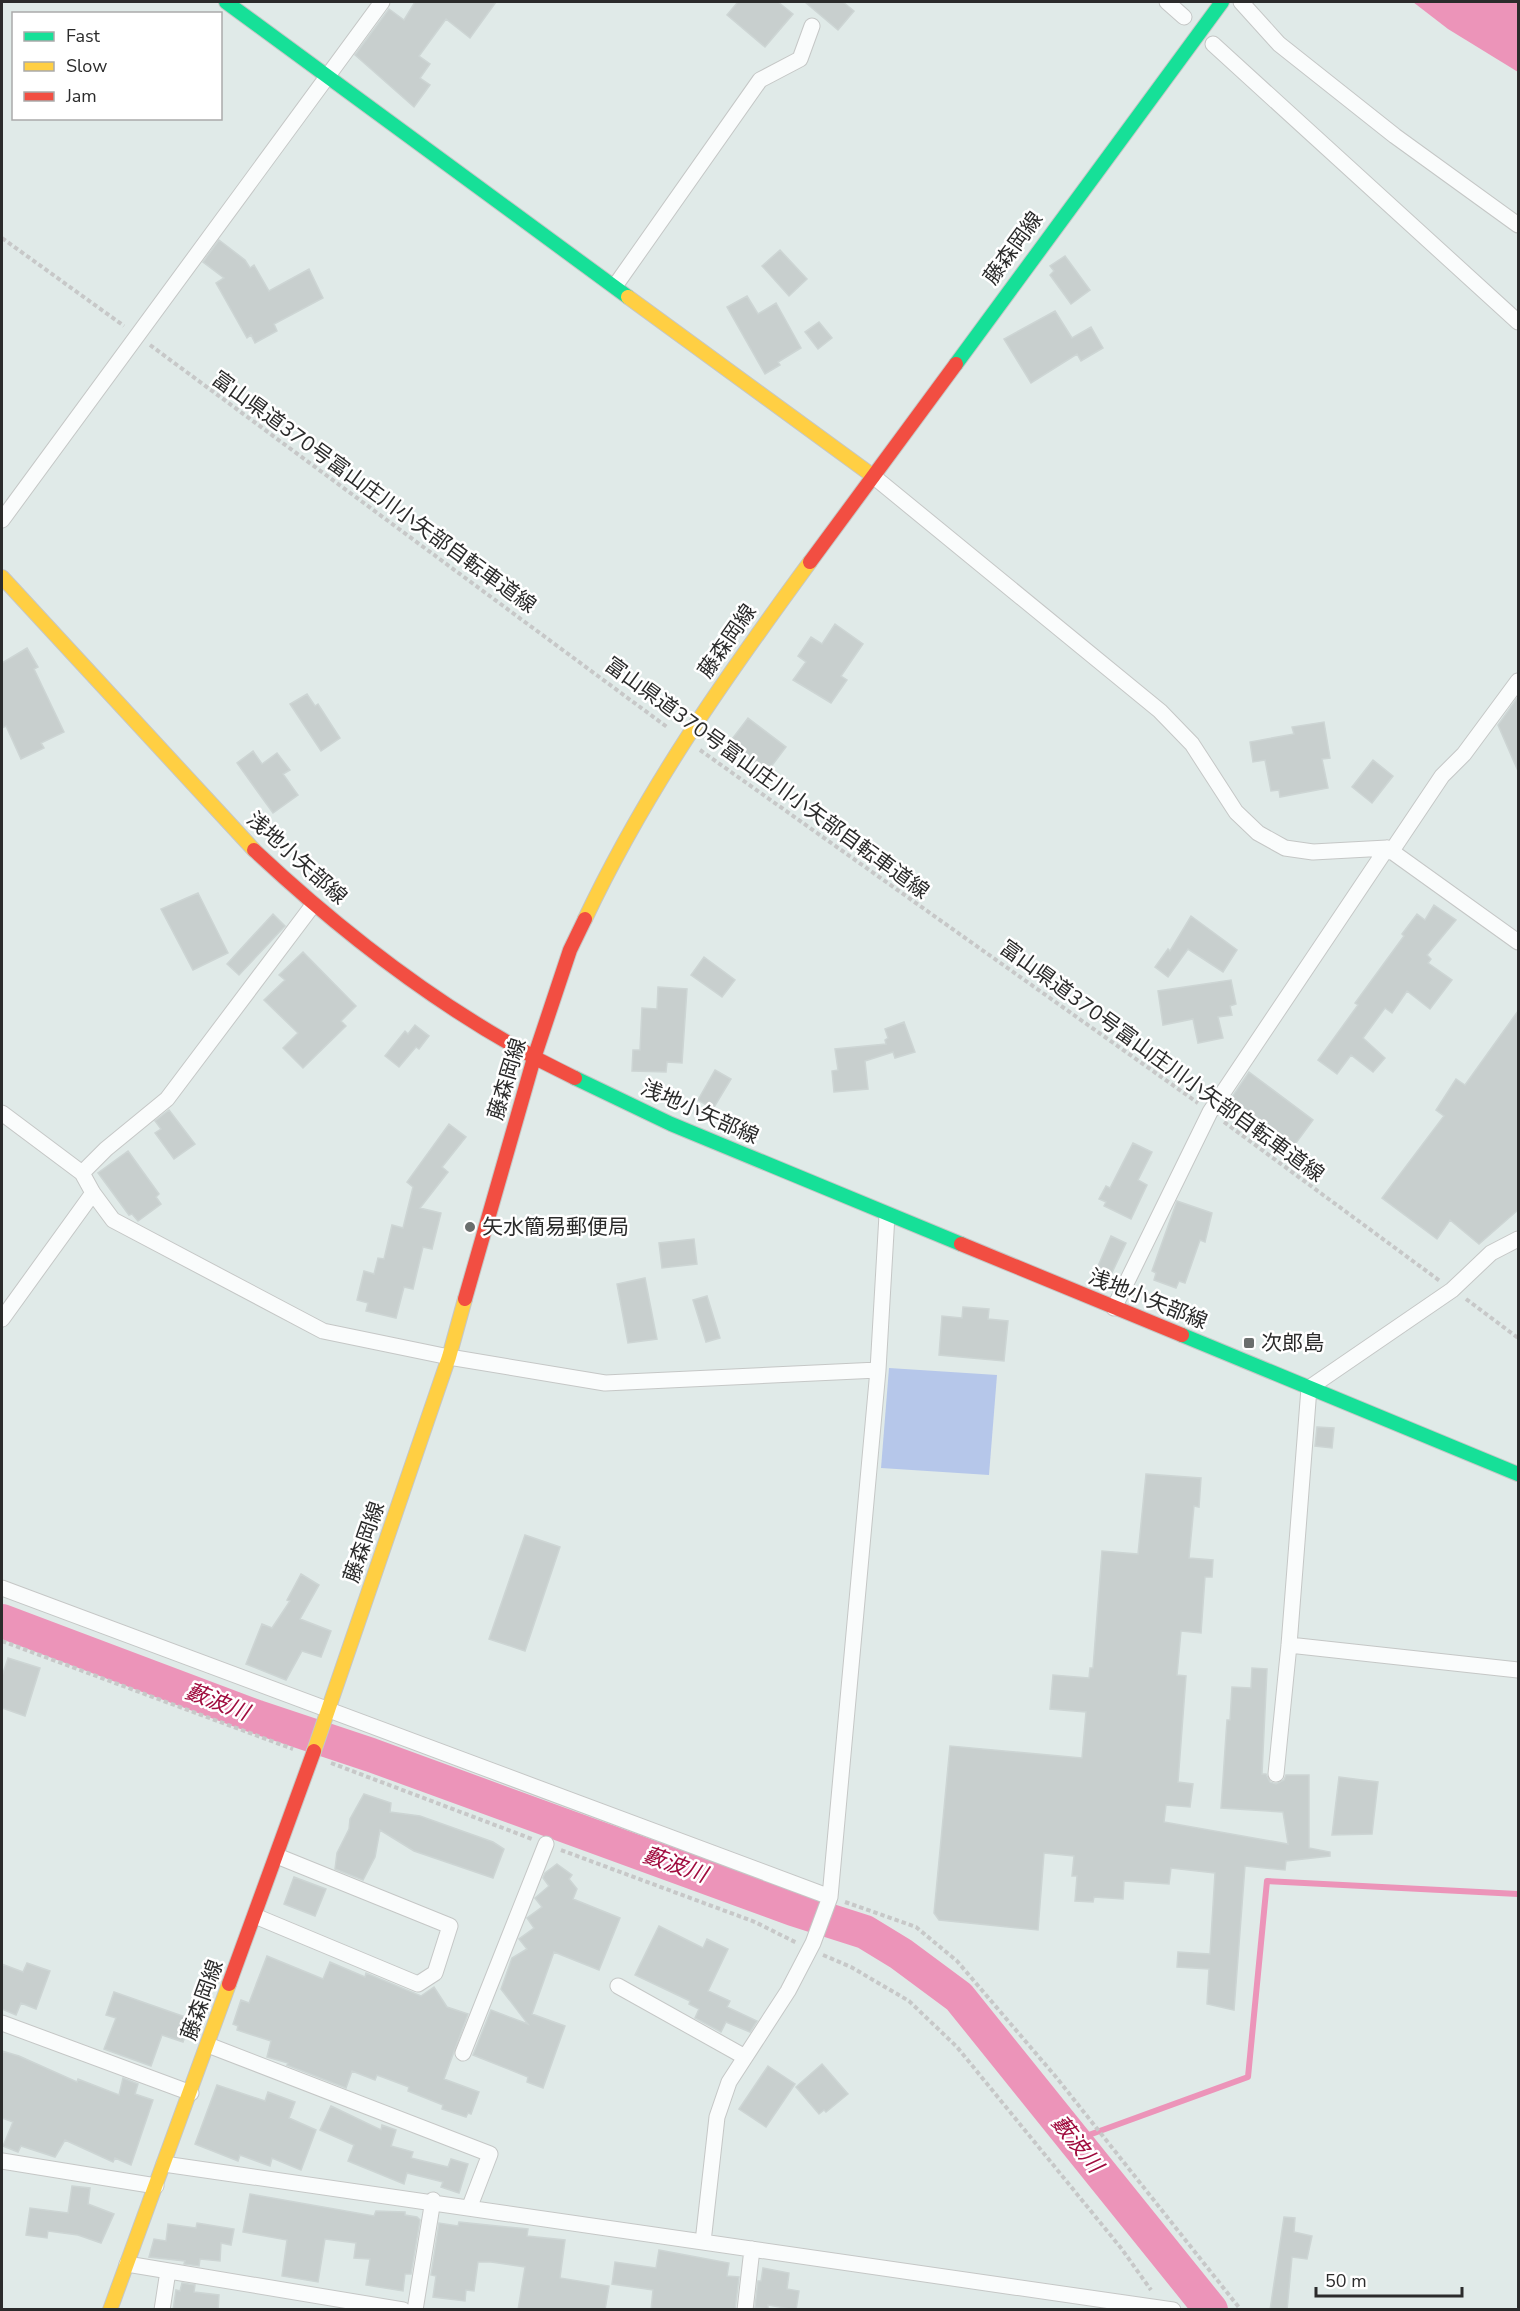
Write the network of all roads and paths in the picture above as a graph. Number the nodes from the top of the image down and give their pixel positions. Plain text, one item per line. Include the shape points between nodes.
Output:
1 (226, 2) edge
2 (382, 2) edge
3 (1167, 2) edge
4 (1222, 2) edge
5 (1241, 2) edge
6 (1184, 17) dead end
7 (812, 26) dead end
8 (1213, 44) dead end
9 (329, 74) junction
10 (1518, 225) edge
11 (2, 238) edge
12 (615, 286) junction
13 (1518, 322) edge
14 (136, 335) junction
15 (873, 476) junction
16 (2, 520) edge
17 (2, 577) edge
18 (1518, 681) edge
19 (684, 738) junction
20 (1389, 850) junction
21 (313, 905) junction
22 (1518, 942) edge
23 (534, 1058) junction
24 (1210, 1112) junction
25 (2, 1113) edge
26 (82, 1173) junction
27 (93, 1193) junction
28 (887, 1215) junction
29 (1518, 1239) edge
30 (1452, 1290) junction
31 (1114, 1308) junction
32 (2, 1319) edge
33 (1518, 1338) edge
34 (449, 1357) junction
35 (878, 1370) junction
36 (1309, 1388) junction
37 (1518, 1474) edge
38 (2, 1588) edge
39 (2, 1641) edge
40 (1289, 1645) junction
41 (1518, 1670) edge
42 (329, 1710) junction
43 (313, 1756) junction
44 (1276, 1774) dead end
45 (546, 1844) junction
46 (277, 1856) junction
47 (830, 1897) junction
48 (255, 1916) junction
49 (811, 1946) junction
50 (618, 1986) dead end
51 (2, 2023) edge
52 (208, 2045) junction
53 (463, 2053) dead end
54 (745, 2057) junction
55 (191, 2093) junction
56 (2, 2161) edge
57 (164, 2164) junction
58 (156, 2186) junction
59 (433, 2200) junction
60 (470, 2206) junction
61 (703, 2242) junction
62 (752, 2249) junction
63 (128, 2264) junction
64 (168, 2271) junction
65 (1169, 2309) edge
66 (110, 2310) edge
67 (162, 2310) edge
68 (403, 2310) edge
69 (415, 2310) edge
70 (745, 2310) edge
71 (1241, 2310) edge

1 - 9 main road
2 - 9 street
3 - 6 street
4 - 15 main road, 藤森岡線
5 - 10 street via 1288,51 1395,136
7 - 12 street via 800,58 760,80
8 - 13 street
9 - 12 main road
9 - 14 street
11 - 14 path, 富山県道370号富山庄川小矢部自転車道線
12 - 15 main road
14 - 16 street
14 - 19 path, 富山県道370号富山庄川小矢部自転車道線
15 - 19 main road, 藤森岡線
15 - 20 street via 1160,711 1192,744 1236,812 1258,833 1285,848 1313,852
17 - 21 main road, 浅地小矢部線 via 225,822
18 - 20 street
19 - 23 main road, 藤森岡線 via 615,855 570,950
19 - 24 path, 富山県道370号富山庄川小矢部自転車道線
20 - 22 street
20 - 24 street
21 - 23 main road, 浅地小矢部線 via 434,997
21 - 26 street via 168,1099
23 - 28 main road, 浅地小矢部線 via 670,1124
23 - 34 main road, 藤森岡線
24 - 30 path, 富山県道370号富山庄川小矢部自転車道線
24 - 31 street
25 - 26 street
26 - 27 street
27 - 32 street
27 - 34 street via 113,1220 323,1331
28 - 31 main road, 浅地小矢部線
28 - 35 street
29 - 30 street via 1491,1253
30 - 33 path, 富山県道370号富山庄川小矢部自転車道線
30 - 36 street
31 - 36 main road, 浅地小矢部線
34 - 35 street via 605,1383
34 - 42 main road, 藤森岡線
35 - 47 street
36 - 37 main road, 浅地小矢部線
36 - 40 street
38 - 42 street
39 - 43 path
40 - 41 street
40 - 44 street
42 - 43 main road, 藤森岡線
42 - 47 street
43 - 45 path
43 - 46 main road, 藤森岡線
45 - 49 path
45 - 53 street
46 - 48 main road, 藤森岡線
46 - 48 street via 450,1926 435,1973 418,1984
47 - 49 street
47 - 71 path via 916,1928 957,1962 1049,2068
48 - 52 main road, 藤森岡線
49 - 54 street via 788,1991
49 - 65 path via 909,2001 957,2048
50 - 54 street
51 - 55 street
52 - 55 main road, 藤森岡線
52 - 60 street via 490,2154
54 - 61 street via 729,2082 717,2117
55 - 57 main road, 藤森岡線
56 - 58 street
57 - 58 main road, 藤森岡線
57 - 59 street
58 - 63 main road, 藤森岡線
59 - 60 street
59 - 69 street
60 - 61 street
61 - 62 street
62 - 65 street
62 - 70 street
63 - 64 street
63 - 66 main road, 藤森岡線
64 - 67 street
64 - 68 street

